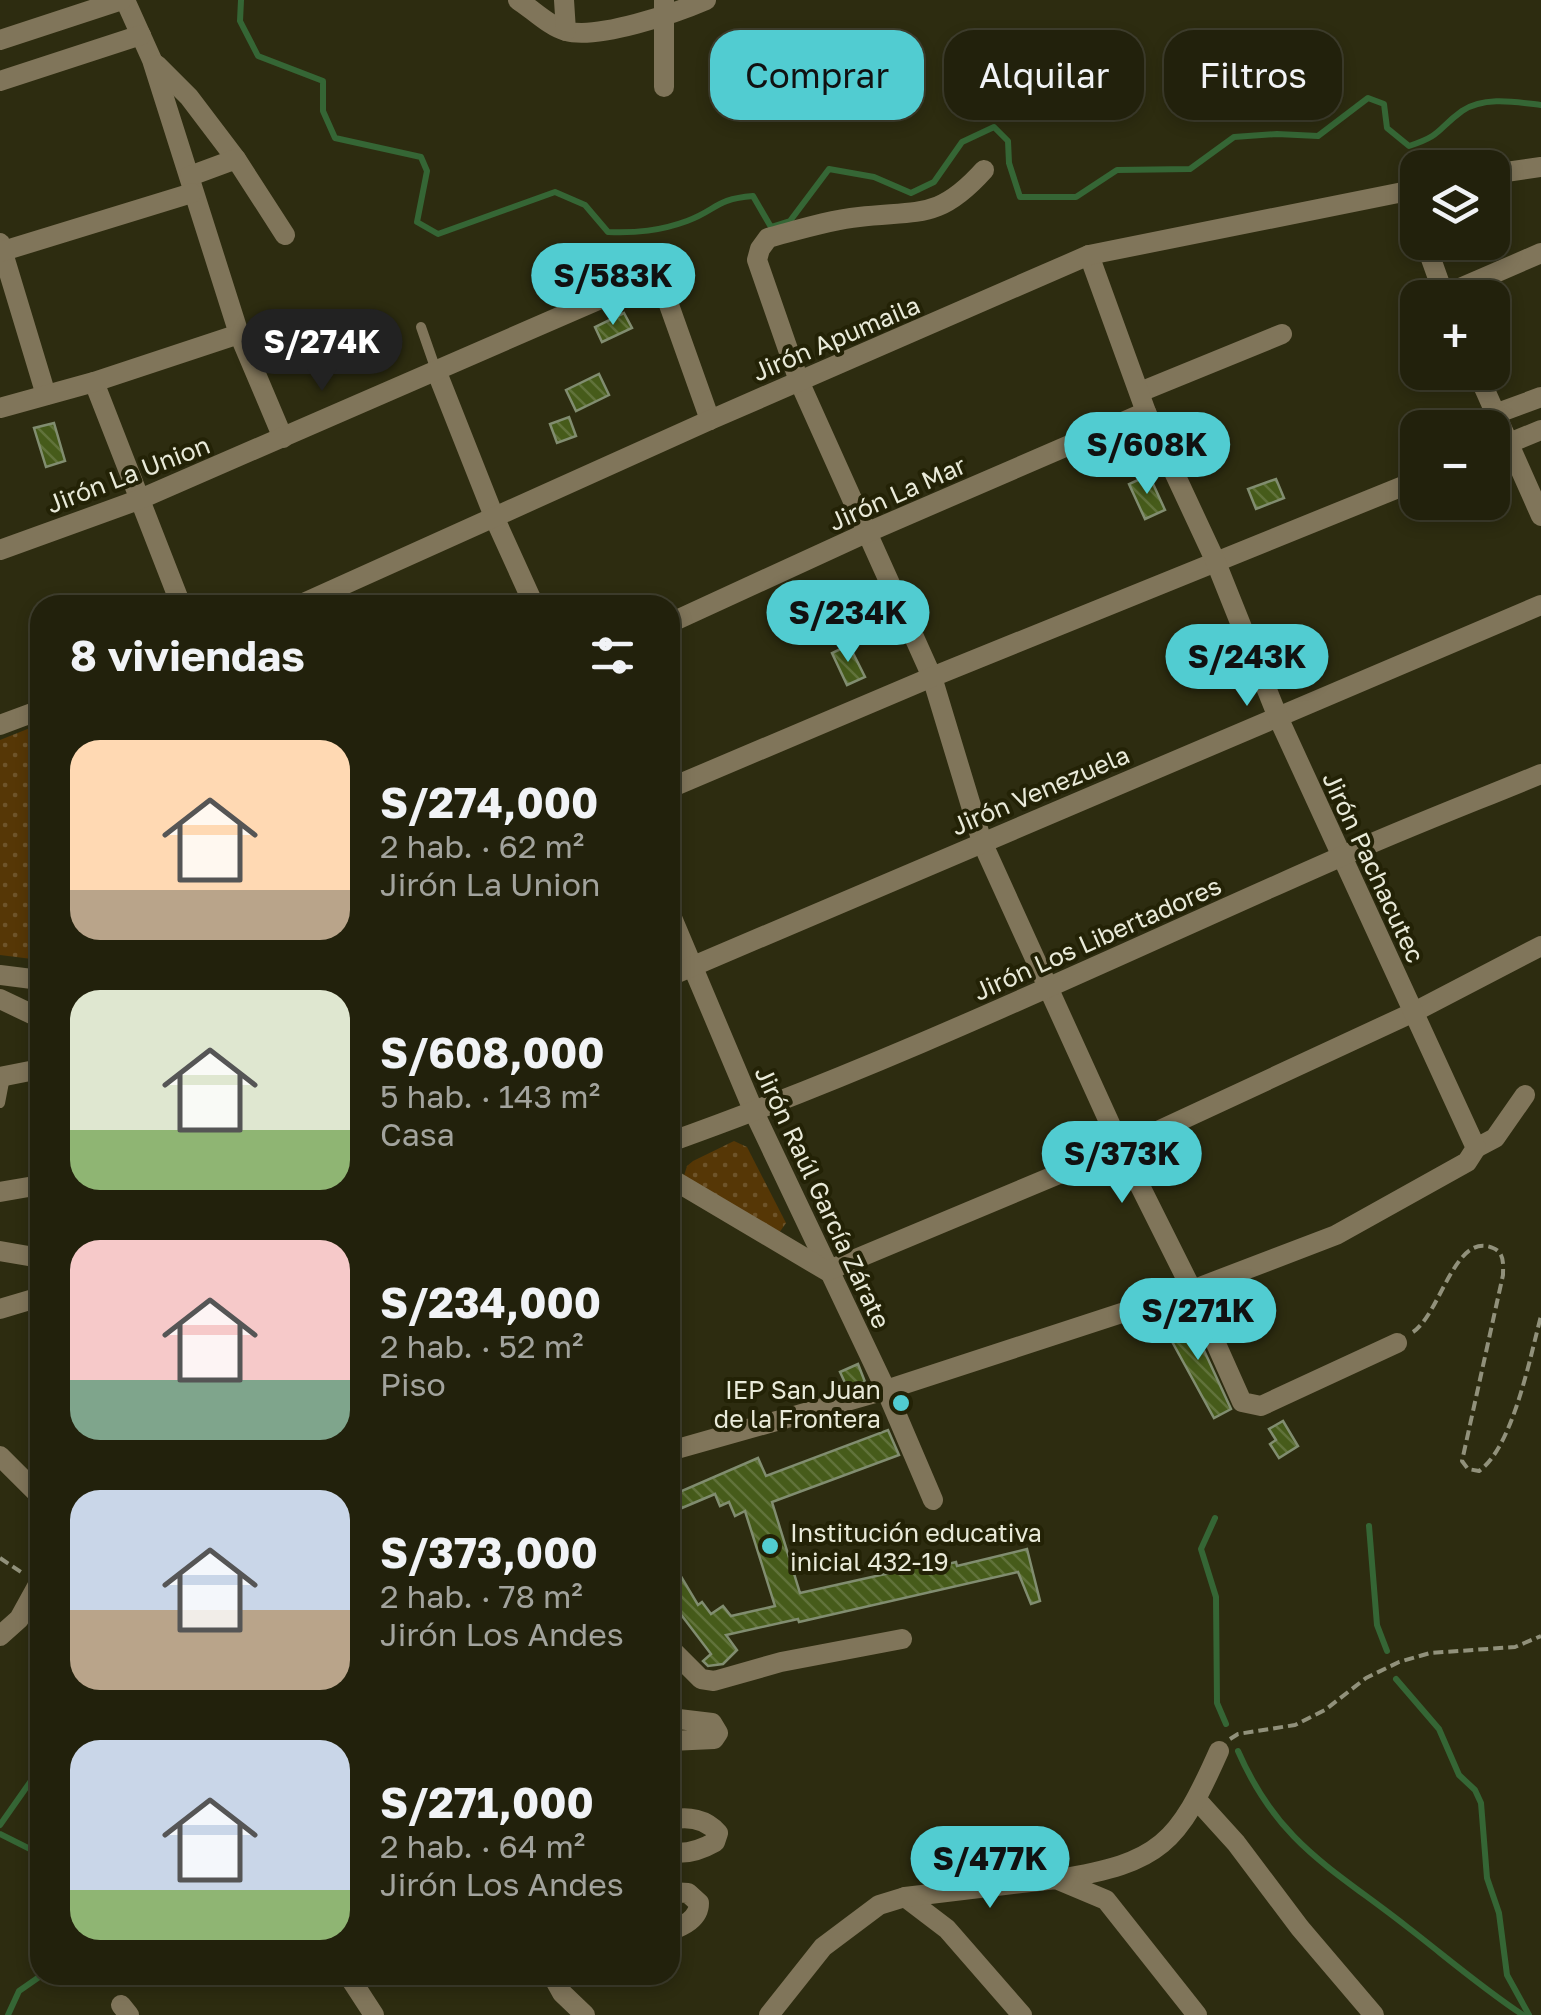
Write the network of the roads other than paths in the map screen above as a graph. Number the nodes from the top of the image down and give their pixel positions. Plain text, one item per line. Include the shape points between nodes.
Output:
1 (124, 0) edge
2 (518, 0) edge
3 (564, 0) edge
4 (706, 0) edge
5 (664, 9) edge
6 (566, 31) junction
7 (141, 35) junction
8 (0, 40) edge
9 (152, 60) junction
10 (0, 81) edge
11 (664, 87) dead end
12 (236, 159) junction
13 (1541, 166) edge
14 (984, 170) dead end
15 (1510, 171) edge
16 (191, 184) junction
17 (1400, 192) edge
18 (285, 235) dead end
19 (1, 249) edge
20 (1541, 253) edge
21 (1090, 255) junction
22 (1481, 280) edge
23 (420, 327) dead end
24 (240, 334) junction
25 (1282, 334) dead end
26 (436, 370) junction
27 (799, 381) junction
28 (94, 382) junction
29 (46, 395) junction
30 (1541, 397) edge
31 (1143, 402) junction
32 (0, 408) edge
33 (1506, 410) edge
34 (710, 420) junction
35 (1541, 430) edge
36 (283, 438) junction
37 (1510, 443) edge
38 (1510, 464) edge
39 (1400, 487) edge
40 (138, 500) junction
41 (1541, 516) edge
42 (495, 519) junction
43 (866, 533) junction
44 (0, 550) edge
45 (1215, 560) junction
46 (176, 595) edge
47 (322, 595) edge
48 (529, 595) edge
49 (1541, 605) edge
50 (680, 618) edge
51 (932, 677) junction
52 (30, 714) edge
53 (1277, 715) junction
54 (0, 725) edge
55 (1541, 774) edge
56 (680, 784) edge
57 (982, 842) junction
58 (1341, 856) junction
59 (680, 937) edge
60 (1541, 946) edge
61 (692, 966) junction
62 (680, 971) edge
63 (0, 976) edge
64 (30, 979) edge
65 (1049, 988) junction
66 (0, 998) edge
67 (1414, 1012) junction
68 (30, 1013) edge
69 (30, 1071) edge
70 (2, 1077) edge
71 (1526, 1095) dead end
72 (0, 1103) edge
73 (754, 1112) junction
74 (680, 1138) edge
75 (1121, 1148) junction
76 (1472, 1155) junction
77 (680, 1184) edge
78 (30, 1187) edge
79 (0, 1192) edge
80 (0, 1251) edge
81 (30, 1256) edge
82 (827, 1271) junction
83 (1192, 1290) junction
84 (30, 1300) edge
85 (0, 1308) edge
86 (1397, 1343) road end
87 (886, 1390) junction
88 (680, 1448) edge
89 (0, 1456) edge
90 (30, 1486) edge
91 (934, 1500) dead end
92 (30, 1600) edge
93 (0, 1636) edge
94 (902, 1638) dead end
95 (680, 1658) edge
96 (680, 1719) edge
97 (680, 1740) edge
98 (1219, 1751) road end
99 (1197, 1800) junction
100 (680, 1820) edge
101 (680, 1854) edge
102 (1056, 1879) junction
103 (680, 1893) edge
104 (905, 1897) junction
105 (680, 1927) edge
106 (354, 1985) edge
107 (558, 1985) edge
108 (374, 2015) edge
109 (585, 2015) edge
110 (769, 2015) edge
111 (1022, 2015) edge
112 (1198, 2015) edge
113 (1374, 2015) edge

1 - 7 street
1 - 8 street
2 - 6 street
3 - 6 street
4 - 5 street
5 - 6 street via 601,30
5 - 11 street
7 - 9 street
7 - 10 street
9 - 12 street
9 - 16 street
12 - 16 street
12 - 18 street
13 - 15 street
14 - 27 street via 934,210 857,217 768,238 757,260
16 - 19 street
16 - 24 street
17 - 21 street, Jirón Apumaila
19 - 29 street
20 - 22 street
21 - 27 street, Jirón Apumaila
21 - 31 street, Jirón Pachacutec
23 - 26 lane
24 - 28 street
24 - 36 street
25 - 31 street, Jirón La Mar
26 - 34 street, Jirón La Union via 658,274
26 - 36 street, Jirón La Union
26 - 42 street
27 - 34 street, Jirón Apumaila
27 - 43 street
28 - 29 street
28 - 40 street
29 - 32 street
30 - 33 street
31 - 43 street, Jirón La Mar
31 - 45 street, Jirón Pachacutec
34 - 42 street, Jirón Apumaila
35 - 37 street
36 - 40 street, Jirón La Union
38 - 41 street
39 - 45 street
40 - 44 street, Jirón La Union
40 - 46 street
42 - 47 street, Jirón Apumaila
42 - 48 street
43 - 50 street, Jirón La Mar
43 - 51 street
45 - 51 street
45 - 53 street, Jirón Pachacutec
49 - 53 street, Jirón Venezuela
51 - 56 street
51 - 57 street
52 - 54 street
53 - 57 street, Jirón Venezuela
53 - 58 street, Jirón Pachacutec
55 - 58 street, Jirón Los Libertadores
57 - 61 street, Jirón Venezuela
57 - 65 street
58 - 65 street, Jirón Los Libertadores
58 - 67 street, Jirón Pachacutec
59 - 61 street, Jirón Raúl García Zárate
60 - 67 street
61 - 62 street, Jirón Venezuela
61 - 73 street, Jirón Raúl García Zárate
63 - 64 street
65 - 73 street, Jirón Los Libertadores
65 - 75 street
66 - 68 street
67 - 75 street
67 - 76 street, Jirón Pachacutec
69 - 70 street
70 - 72 lane
71 - 76 street via 1496,1138
73 - 74 street, Jirón Los Libertadores
73 - 82 street, Jirón Raúl García Zárate
75 - 82 street
75 - 83 street
76 - 83 street via 1336,1235
77 - 82 street
78 - 79 street
80 - 81 street
82 - 87 street, Jirón Raúl García Zárate
83 - 86 street via 1242,1402 1261,1406
83 - 87 street
84 - 85 street
87 - 88 street
87 - 91 street, Jirón Raúl García Zárate
89 - 90 street
92 - 93 street
94 - 95 street via 714,1681 702,1679
96 - 97 street via 712,1722 718,1733
98 - 99 street
99 - 102 street via 1181,1828 1148,1854
99 - 113 street
100 - 101 street via 709,1824 718,1834 708,1847
102 - 104 street
102 - 112 street via 1106,1900
103 - 105 street via 699,1902
104 - 110 street via 866,1913 823,1947
104 - 111 street via 947,1929
106 - 108 street
107 - 109 street

